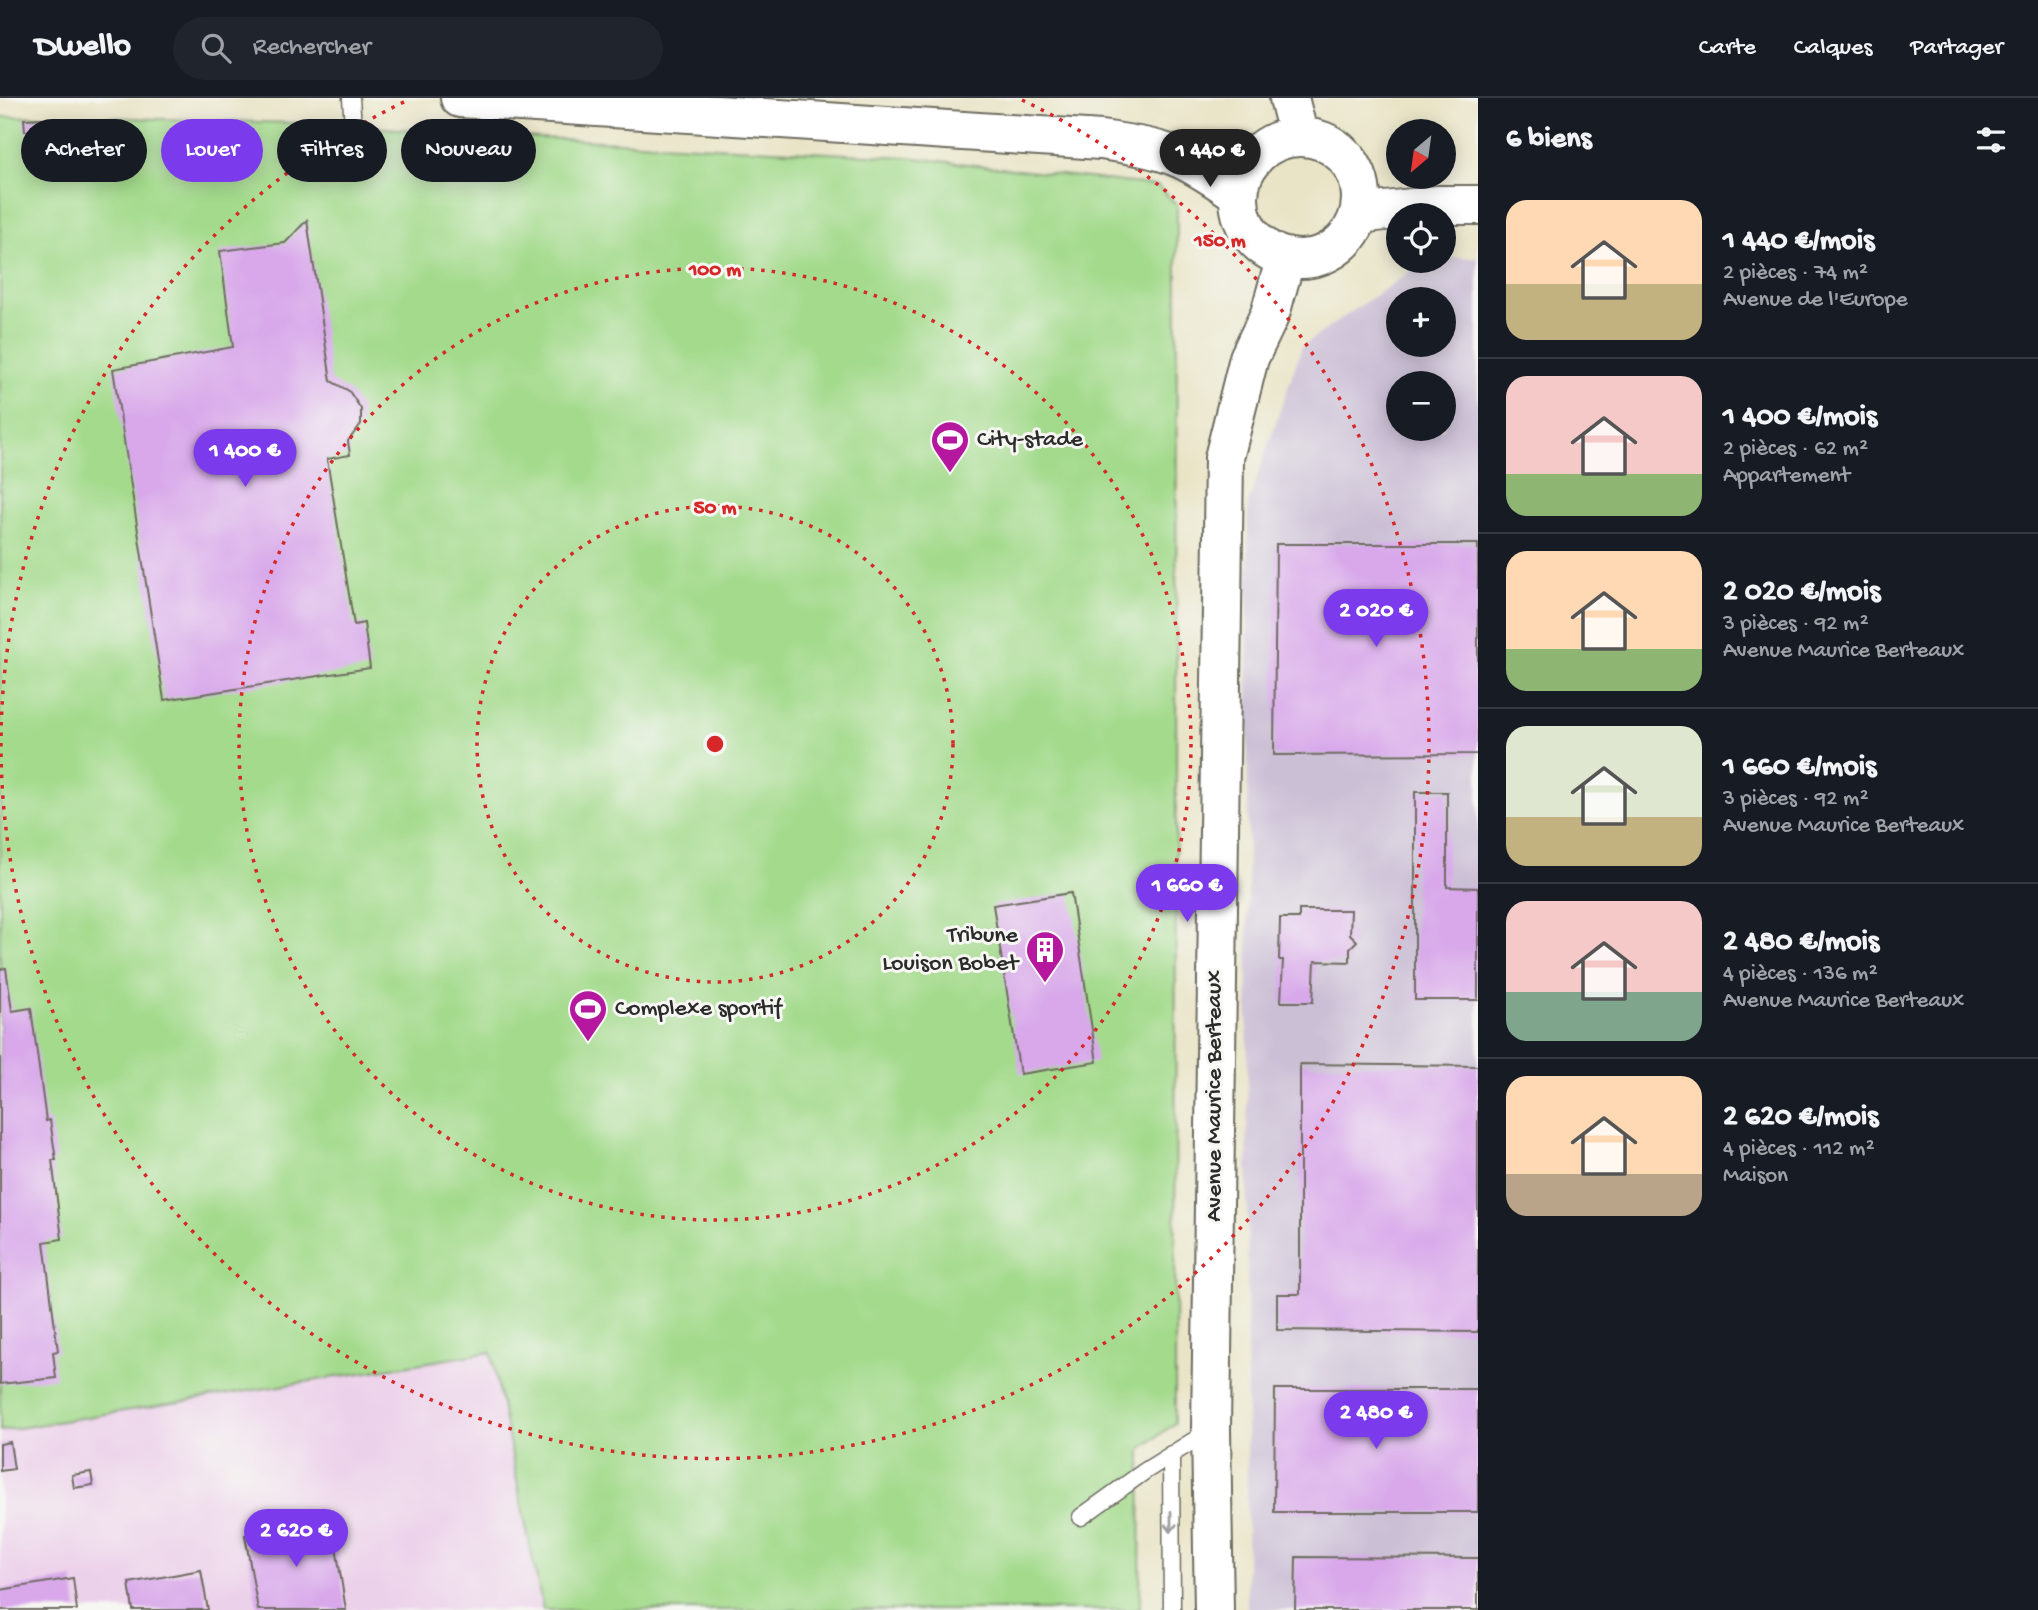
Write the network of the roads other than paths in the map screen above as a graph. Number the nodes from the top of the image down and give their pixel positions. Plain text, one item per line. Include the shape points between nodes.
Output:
1 (351, 98) edge
2 (460, 98) edge
3 (1289, 98) edge
4 (352, 119) edge
5 (1299, 137) junction
6 (1239, 194) junction
7 (1478, 205) edge
8 (1359, 214) junction
9 (1286, 257) junction
10 (1211, 1430) junction
11 (1171, 1454) junction
12 (1081, 1517) dead end
13 (1172, 1610) edge
14 (1214, 1610) edge

1 - 4 lane
2 - 6 main road via 1101,140 1177,157
3 - 5 main road
5 - 6 main road via 1281,140 1252,160
5 - 8 main road via 1318,139 1349,160 1362,195
6 - 9 main road via 1252,234 1270,251
7 - 8 main road
8 - 9 main road via 1339,245 1305,259
9 - 10 main road, Avenue Maurice Berteaux via 1270,314 1249,358 1224,458
10 - 11 lane
10 - 14 main road, Avenue Maurice Berteaux
11 - 12 lane
11 -> 13 lane

